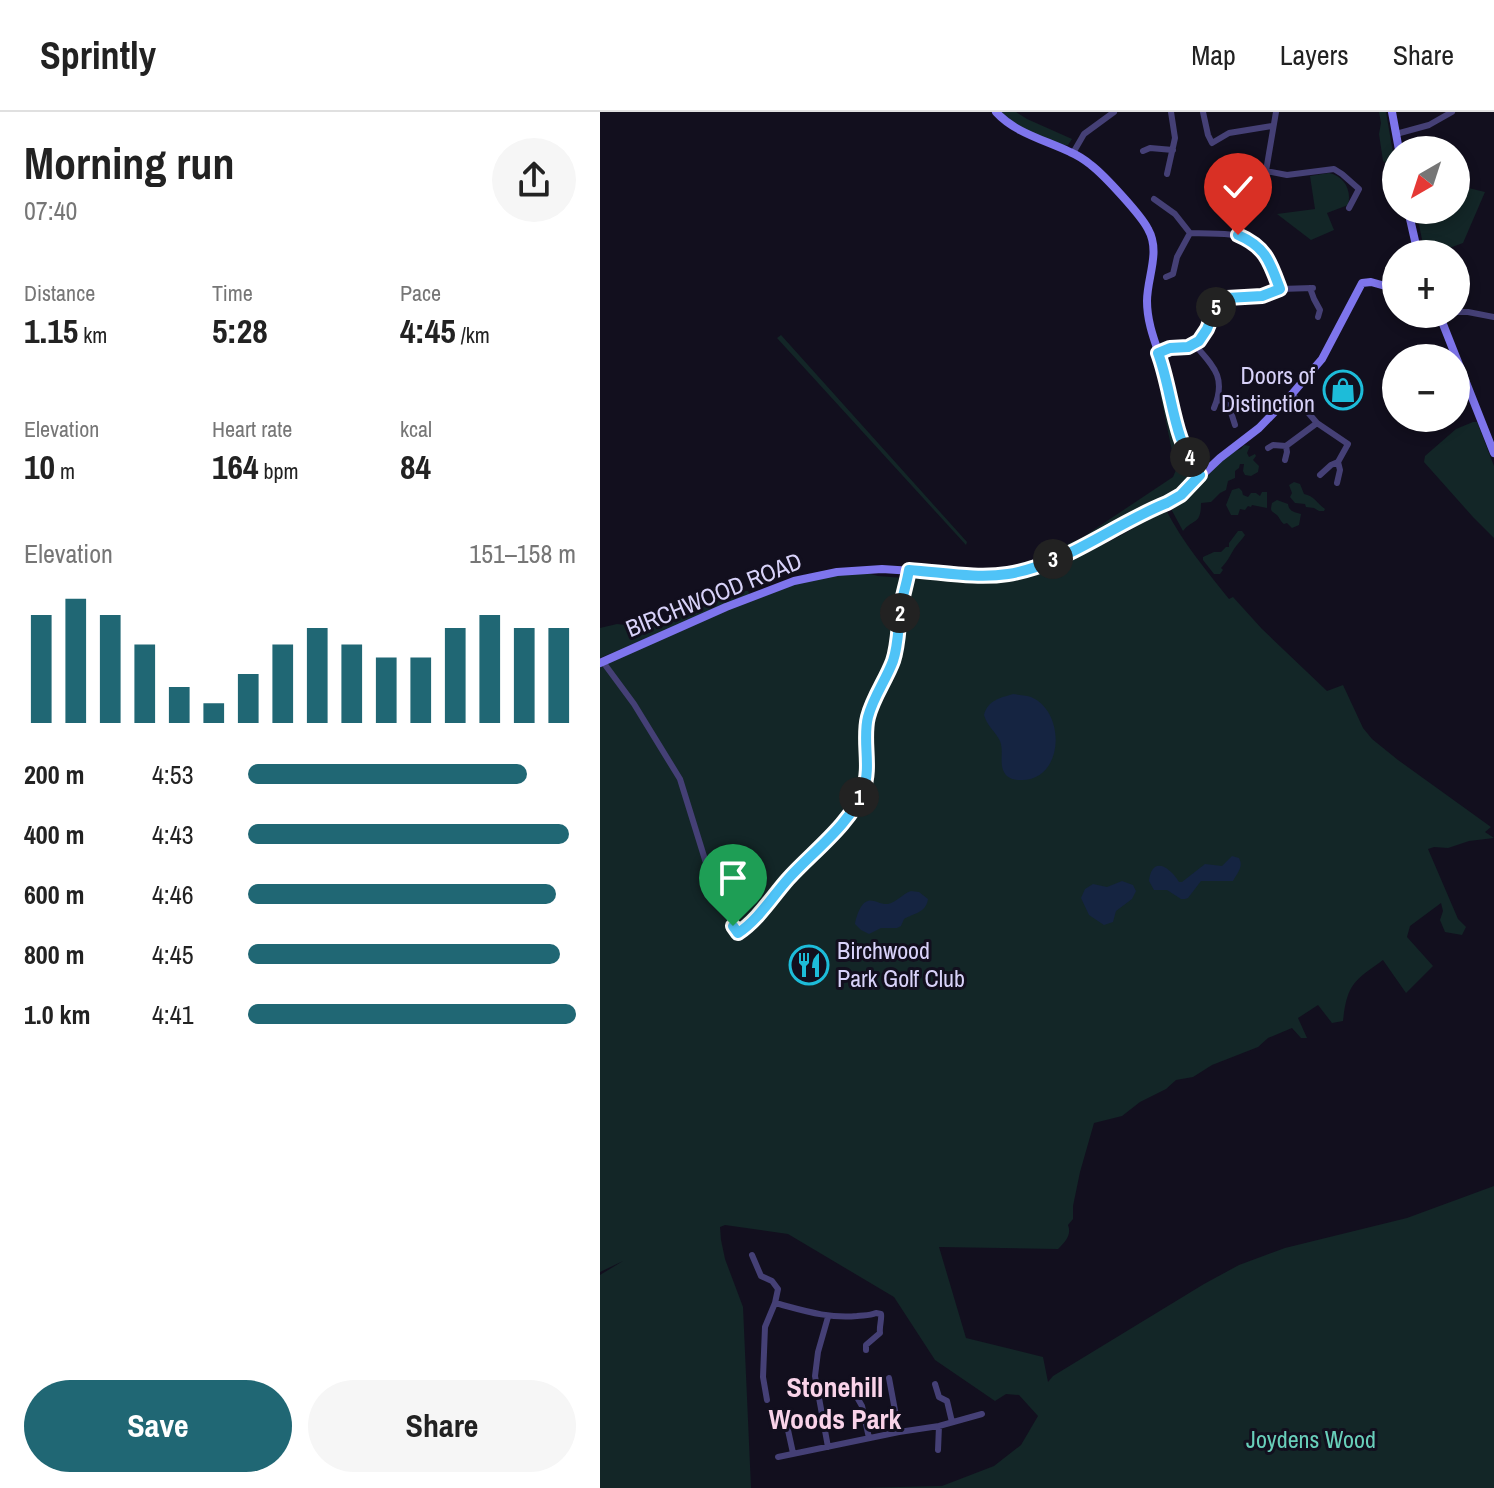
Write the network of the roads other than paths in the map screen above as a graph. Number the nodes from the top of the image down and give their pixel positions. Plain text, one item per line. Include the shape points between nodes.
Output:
1 (996, 112) edge
2 (1114, 112) edge
3 (1171, 112) edge
4 (1203, 112) edge
5 (1276, 112) edge
6 (1392, 112) edge
7 (1452, 112) edge
8 (1272, 126) junction
9 (1396, 134) joint
10 (1173, 150) junction
11 (1143, 151) dead end
12 (1073, 153) junction
13 (1266, 171) junction
14 (1167, 174) dead end
15 (1154, 199) dead end
16 (1256, 207) dead end
17 (1349, 208) dead end
18 (1190, 233) junction
19 (1172, 277) dead end
20 (1382, 285) edge
21 (1280, 289) junction
22 (1470, 312) edge
23 (1318, 317) dead end
24 (1494, 317) edge
25 (1445, 328) edge
26 (1194, 344) junction
27 (1158, 353) junction
28 (1292, 394) junction
29 (1218, 399) junction
30 (1229, 406) junction
31 (1214, 408) dead end
32 (1249, 409) dead end
33 (1317, 423) junction
34 (1235, 425) dead end
35 (1286, 446) junction
36 (1268, 448) dead end
37 (1494, 453) edge
38 (1285, 460) dead end
39 (1338, 462) junction
40 (1200, 475) junction
41 (1320, 475) dead end
42 (1337, 483) dead end
43 (909, 570) junction
44 (602, 662) edge
45 (752, 1255) dead end
46 (775, 1303) junction
47 (828, 1317) junction
48 (866, 1350) dead end
49 (889, 1378) dead end
50 (935, 1384) dead end
51 (855, 1385) dead end
52 (767, 1400) dead end
53 (982, 1414) dead end
54 (786, 1421) dead end
55 (952, 1422) junction
56 (939, 1426) junction
57 (899, 1432) junction
58 (869, 1438) junction
59 (828, 1447) junction
60 (938, 1450) dead end
61 (793, 1453) junction
62 (778, 1457) dead end

1 - 12 street via 1013,128
2 - 12 street via 1084,134
3 - 10 street
4 - 8 street via 1212,143 1229,133
5 - 8 street
6 - 9 street
7 - 9 street
8 - 13 street
10 - 11 street
10 - 14 street
12 - 27 street via 1094,166 1148,228 1154,250 1148,320
13 - 16 street via 1254,197
13 - 17 street via 1287,175 1337,170 1359,189
15 - 18 street
18 - 19 street
18 - 21 street via 1250,240 1269,261
20 - 28 street, BIRCHWOOD ROAD via 1360,285 1327,351
21 - 23 street via 1312,288
21 - 26 street via 1227,298
22 - 24 street
25 - 37 street
26 - 27 street
26 - 29 street via 1218,373
27 - 40 street via 1173,418
28 - 33 street
28 - 40 street, BIRCHWOOD ROAD
29 - 30 street
29 - 31 street
30 - 32 street
30 - 34 street
33 - 35 street
33 - 39 street via 1348,444
35 - 36 street
35 - 38 street
39 - 41 street
39 - 42 street
40 - 43 street, BIRCHWOOD ROAD via 1167,503 1032,568 991,575
43 - 44 street, BIRCHWOOD ROAD via 855,570 794,581
43 - 44 street via 894,658 868,716 864,790 827,841 738,933 711,879 680,779
45 - 46 street via 761,1276 778,1289
46 - 47 street
46 - 52 street via 765,1327
47 - 48 street via 881,1314 880,1333
47 - 59 street via 815,1376
49 - 57 street
50 - 55 street via 939,1397 947,1401
51 - 58 street
53 - 55 street
54 - 61 street
55 - 56 street
56 - 57 street
56 - 60 street
57 - 58 street
58 - 59 street
59 - 61 street
61 - 62 street

